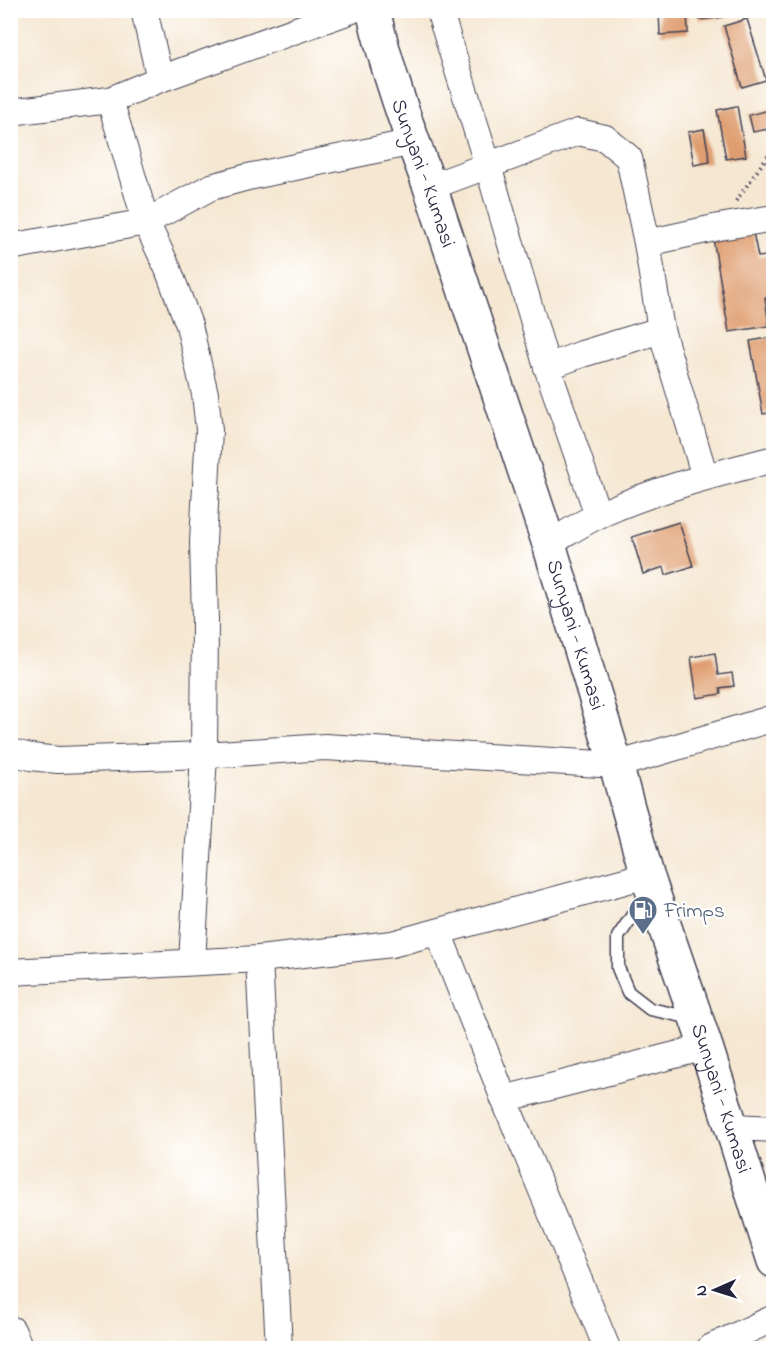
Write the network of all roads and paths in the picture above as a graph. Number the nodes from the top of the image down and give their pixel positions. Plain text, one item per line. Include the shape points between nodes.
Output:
1 (144, 10) edge
2 (352, 10) edge
3 (373, 10) edge
4 (439, 10) edge
5 (160, 79) junction
6 (110, 100) junction
7 (10, 112) edge
8 (413, 142) junction
9 (774, 147) edge
10 (488, 166) junction
11 (430, 187) junction
12 (774, 218) edge
13 (146, 222) junction
14 (720, 227) junction
15 (647, 243) junction
16 (10, 247) edge
17 (661, 330) junction
18 (547, 367) junction
19 (774, 459) edge
20 (705, 477) junction
21 (598, 515) junction
22 (549, 544) junction
23 (774, 718) edge
24 (10, 752) edge
25 (204, 755) junction
26 (616, 765) junction
27 (649, 881) junction
28 (438, 932) junction
29 (259, 959) junction
30 (192, 962) junction
31 (10, 972) edge
32 (701, 1033) junction
33 (504, 1099) junction
34 (732, 1127) junction
35 (774, 1129) edge
36 (774, 1261) edge
37 (774, 1318) edge
38 (10, 1330) edge
39 (20, 1348) edge
40 (279, 1348) edge
41 (608, 1348) edge
42 (710, 1348) edge

1 - 5 street
2 - 5 street
3 - 8 main road, Sunyani - Kumasi
4 - 10 street
5 - 6 street
6 - 7 street
6 - 13 street
8 - 11 main road, Sunyani - Kumasi
8 - 13 street via 211,187
9 - 14 path
10 - 11 street
10 - 15 street via 578,132 605,138 629,158
10 - 18 street
11 - 22 main road, Sunyani - Kumasi
12 - 14 street
13 - 16 street
13 - 25 street via 189,325 209,430 203,542
14 - 15 street
15 - 17 street
17 - 18 street
17 - 20 street
18 - 21 street
19 - 20 street
20 - 21 street
21 - 22 street
22 - 26 main road, Sunyani - Kumasi
23 - 26 street
24 - 25 street via 58,760
25 - 26 street via 325,747
25 - 30 street
26 - 27 main road, Sunyani - Kumasi
27 - 28 street
27 - 32 main road, Sunyani - Kumasi
27 - 32 lane via 618,937 618,968 628,992 650,1010
28 - 29 street via 392,944
28 - 33 street
29 - 30 street
29 - 40 street
30 - 31 street
32 - 33 street
32 - 34 main road, Sunyani - Kumasi
33 - 41 street
34 - 35 street
34 - 36 main road, Sunyani - Kumasi
37 - 42 street
38 - 39 street

